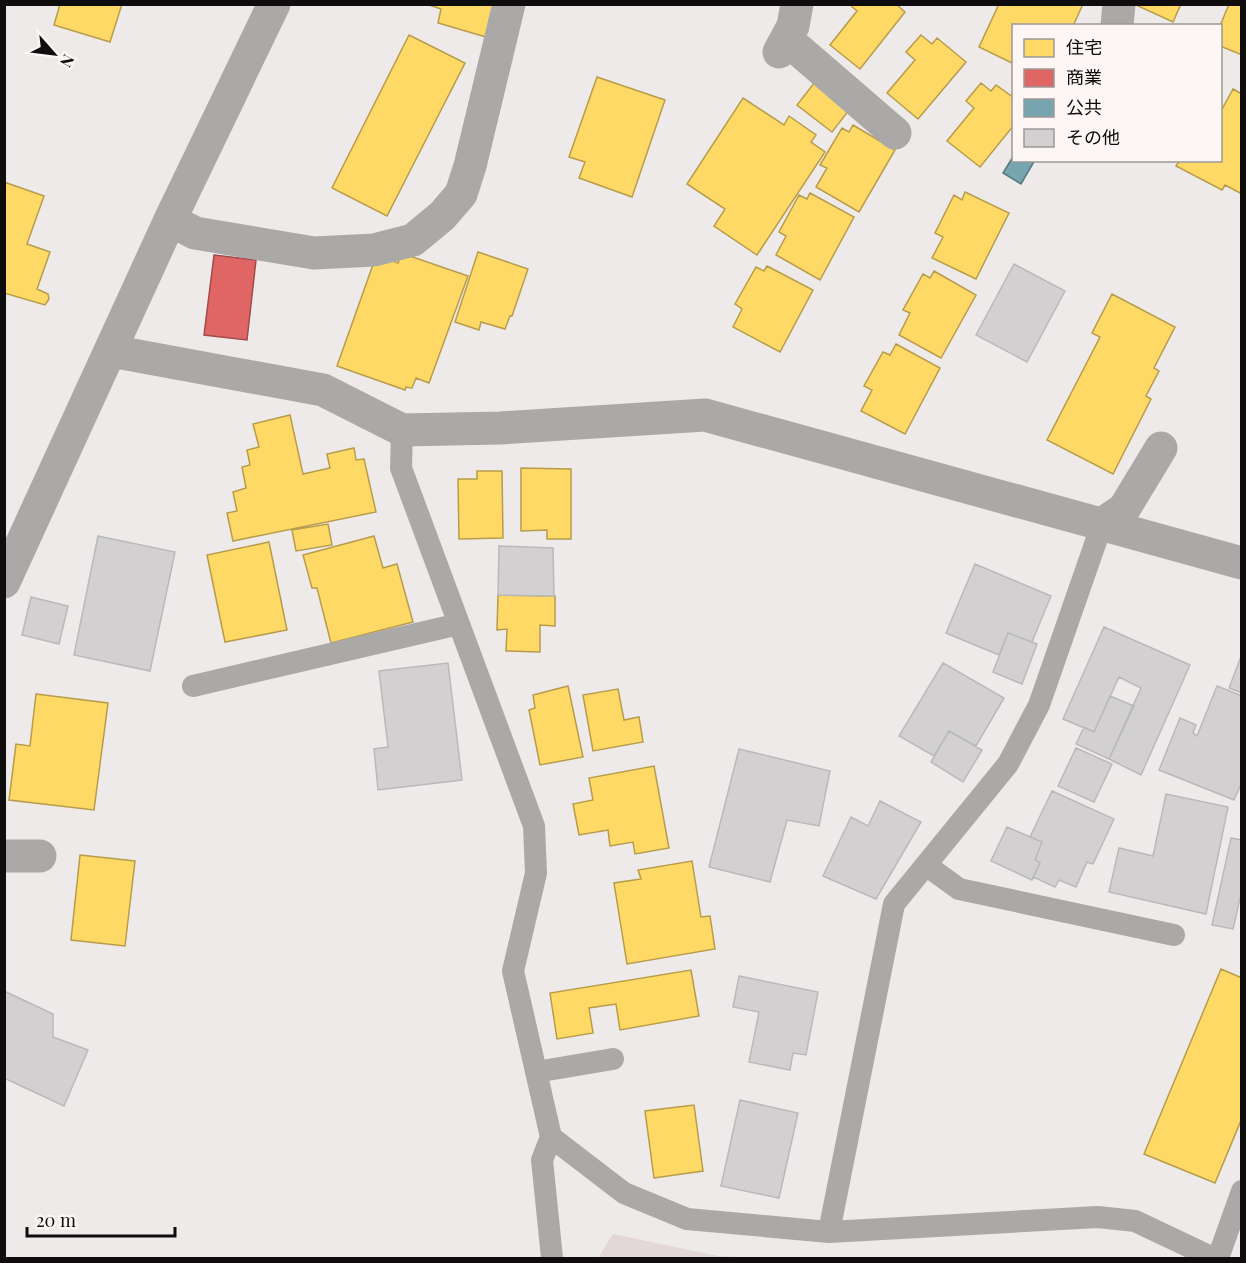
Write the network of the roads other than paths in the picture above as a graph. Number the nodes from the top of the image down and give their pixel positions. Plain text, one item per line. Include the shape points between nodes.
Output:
1 (274, 4) edge
2 (509, 4) edge
3 (797, 4) edge
4 (1119, 4) edge
5 (1117, 24) edge
6 (895, 133) dead end
7 (170, 220) junction
8 (111, 351) junction
9 (402, 430) junction
10 (1161, 448) dead end
11 (1102, 524) junction
12 (1242, 563) edge
13 (4, 582) edge
14 (459, 624) junction
15 (193, 686) dead end
16 (4, 856) edge
17 (40, 856) dead end
18 (926, 865) junction
19 (1174, 936) dead end
20 (613, 1059) dead end
21 (536, 1072) junction
22 (551, 1137) junction
23 (1242, 1191) edge
24 (829, 1232) junction
25 (552, 1258) edge
26 (1213, 1258) edge
27 (1218, 1258) edge

1 - 7 street
2 - 7 street via 461,194 413,240 374,250 314,253 195,233
3 - 6 street via 793,26 783,45
4 - 5 street
7 - 8 street
8 - 9 street via 323,390
8 - 13 street
9 - 11 street via 705,415
9 - 14 lane via 401,468
10 - 11 street via 1125,508
11 - 12 street
11 - 18 lane via 1039,705 1008,764
14 - 15 lane
14 - 21 lane via 534,826 536,873 513,971
16 - 17 street
18 - 19 lane via 959,889
18 - 24 lane via 894,904
20 - 21 lane
21 - 22 lane
22 - 24 lane via 624,1193 687,1220
22 - 25 lane via 542,1160
23 - 27 lane
24 - 26 lane via 1098,1217 1135,1221

